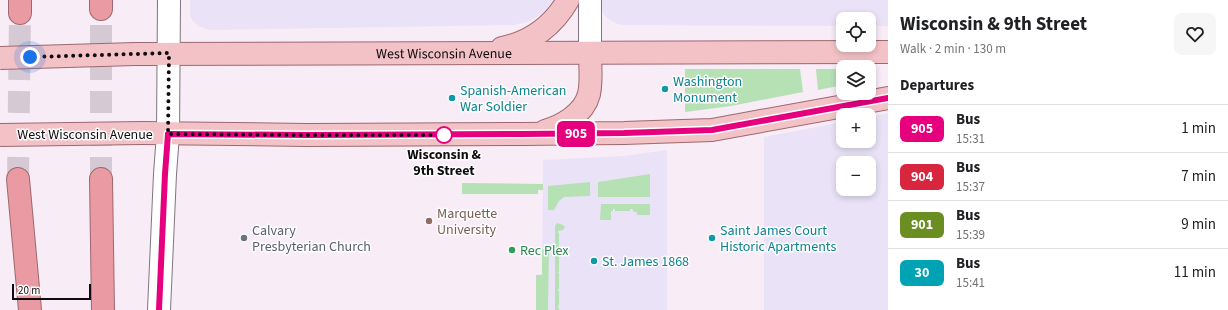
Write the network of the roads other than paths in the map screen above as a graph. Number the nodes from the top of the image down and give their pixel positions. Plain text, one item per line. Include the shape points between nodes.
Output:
1 (169, 0) edge
2 (568, 0) edge
3 (590, 0) edge
4 (888, 52) edge
5 (169, 53) junction
6 (480, 53) junction
7 (590, 53) junction
8 (0, 58) edge
9 (888, 98) edge
10 (0, 134) edge
11 (168, 134) junction
12 (522, 134) junction
13 (101, 180) tunnel mouth
14 (16, 310) edge
15 (30, 310) edge
16 (103, 310) edge
17 (159, 310) edge

1 - 5 street
2 - 6 main road via 546,28 522,41
3 - 7 street
4 - 7 main road, West Wisconsin Avenue
5 - 6 main road, West Wisconsin Avenue
5 - 8 main road, West Wisconsin Avenue, bridge
5 - 11 street
6 - 7 main road, West Wisconsin Avenue
7 - 12 main road via 589,94 586,103 572,118 561,125 537,133
9 - 12 main road, West Wisconsin Avenue via 712,130
10 - 11 main road, West Wisconsin Avenue, bridge
11 - 12 main road, West Wisconsin Avenue
11 - 17 street
13 - 16 highway
14 - 15 highway via 18,179

